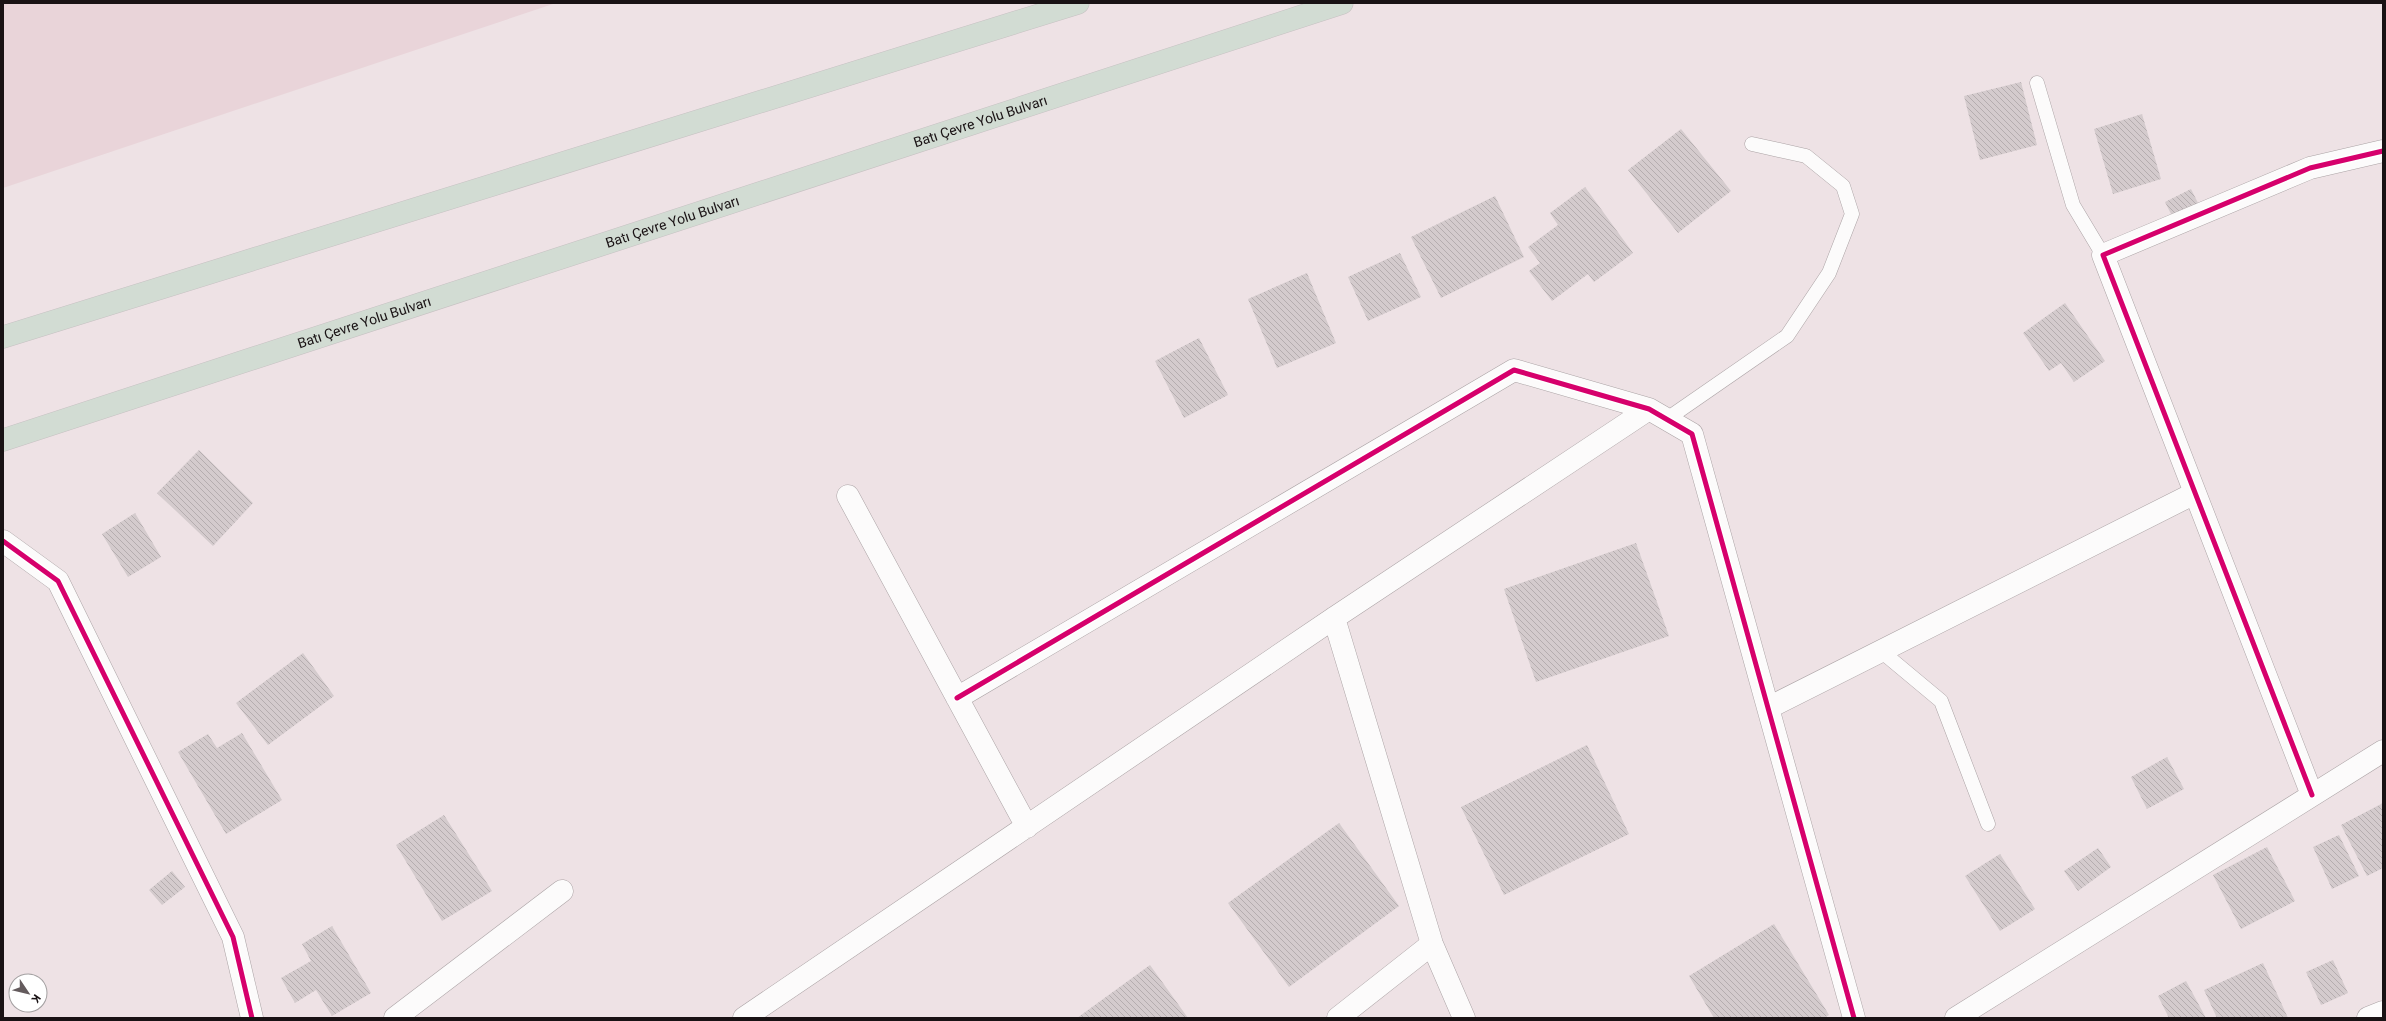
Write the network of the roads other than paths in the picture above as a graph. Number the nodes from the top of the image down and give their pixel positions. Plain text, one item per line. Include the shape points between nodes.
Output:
1 (1078, 3) edge
2 (1342, 3) edge
3 (2037, 83) dead end
4 (1752, 144) dead end
5 (2383, 151) edge
6 (2103, 255) junction
7 (3, 337) edge
8 (1658, 414) junction
9 (3, 440) edge
10 (2195, 493) junction
11 (848, 496) dead end
12 (3, 541) edge
13 (1334, 618) junction
14 (1881, 651) junction
15 (958, 698) junction
16 (1768, 708) junction
17 (2383, 751) edge
18 (2312, 795) junction
19 (1988, 824) dead end
20 (1027, 827) junction
21 (562, 891) dead end
22 (1432, 944) junction
23 (2383, 1012) edge
24 (252, 1018) edge
25 (395, 1018) edge
26 (744, 1018) edge
27 (1338, 1018) edge
28 (1464, 1018) edge
29 (1854, 1018) edge
30 (1956, 1018) edge
31 (2368, 1018) edge

1 - 7 highway
2 - 9 highway, Batı Çevre Yolu Bulvarı
3 - 6 lane via 2073,205
4 - 8 lane via 1806,156 1843,186 1852,214 1829,273 1787,336
5 - 6 street via 2310,168
6 - 10 street
8 - 13 street
8 - 15 street via 1514,370
8 - 16 street via 1692,434
10 - 14 street
10 - 18 street
11 - 15 street
12 - 24 street via 58,581 233,936
13 - 20 street
13 - 22 street
14 - 16 street
14 - 19 lane via 1941,701
15 - 20 street
16 - 29 street
17 - 18 street
18 - 30 street
20 - 26 street
21 - 25 street
22 - 27 street
22 - 28 street
23 - 31 street

